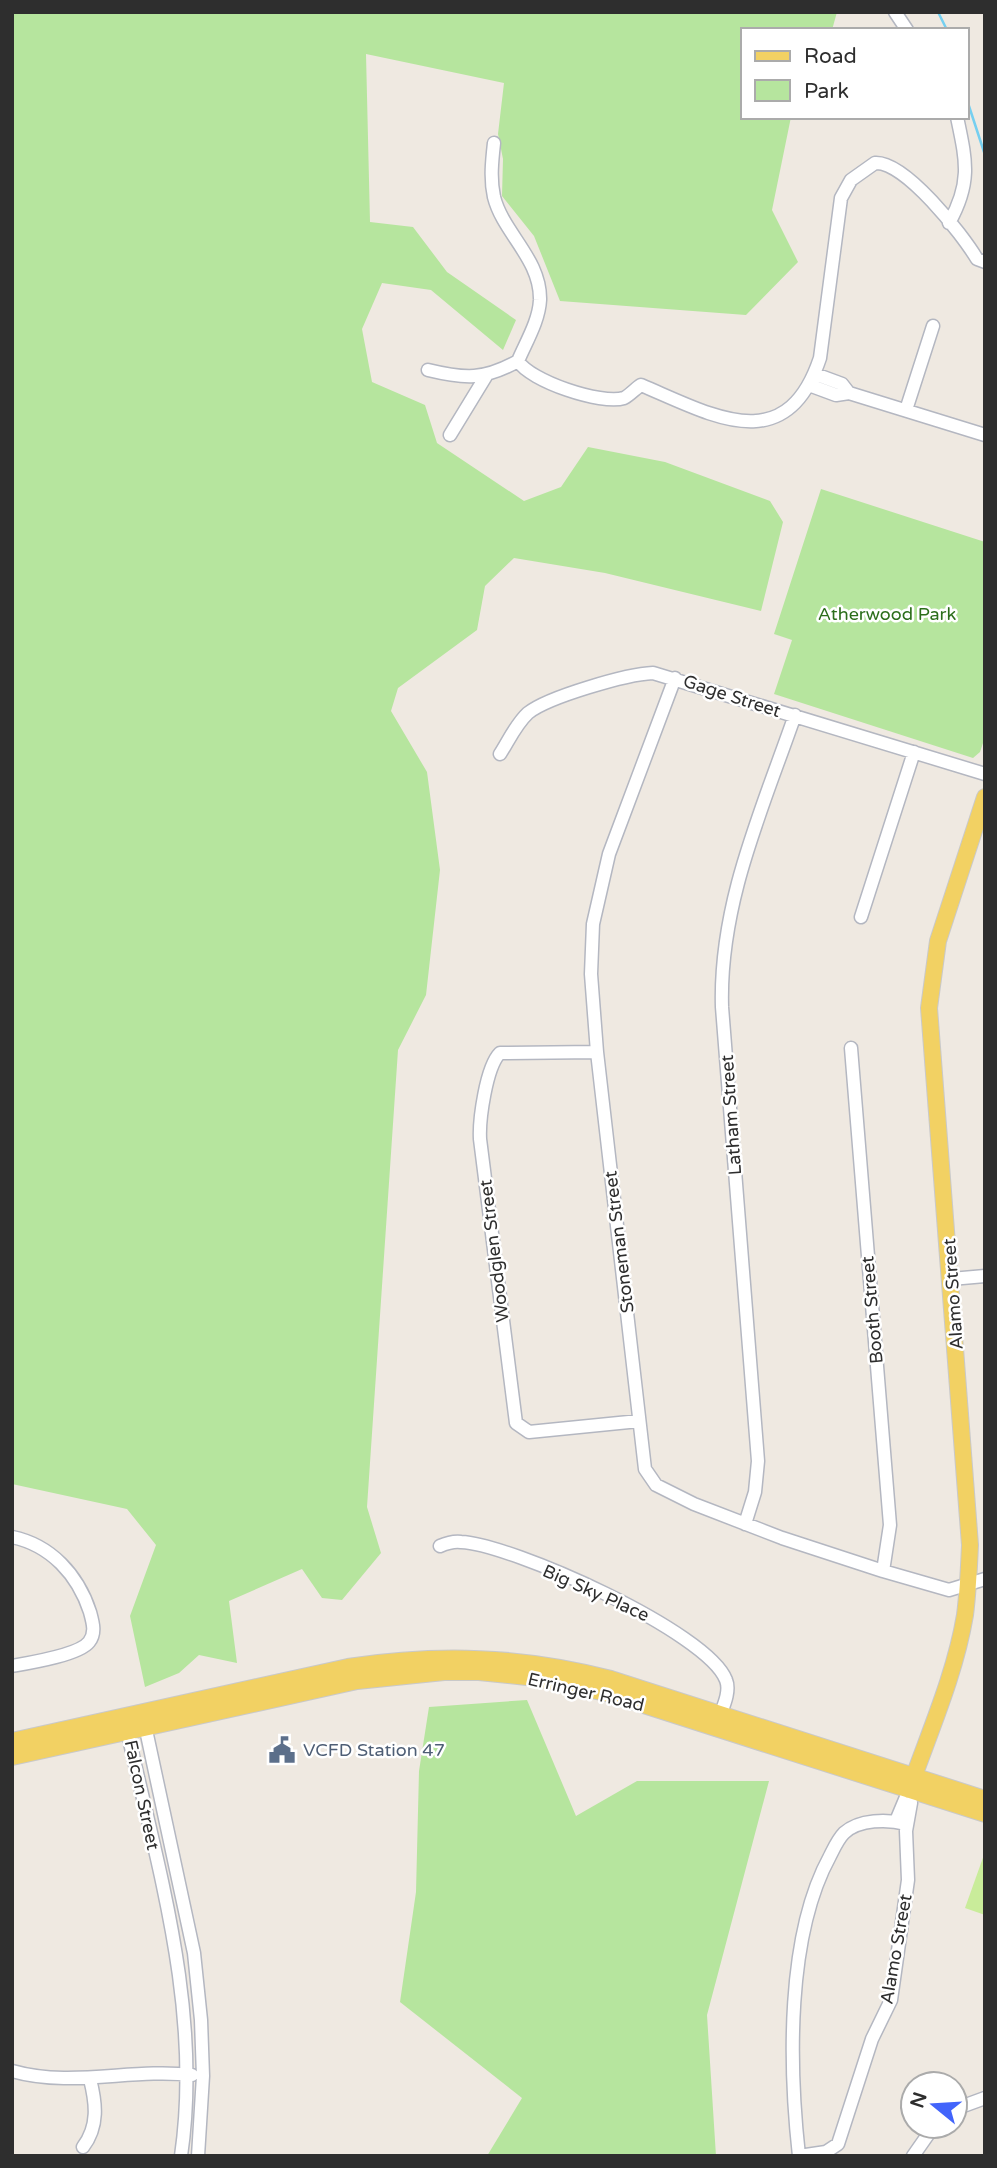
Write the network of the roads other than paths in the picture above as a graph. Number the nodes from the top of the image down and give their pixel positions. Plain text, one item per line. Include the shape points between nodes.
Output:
1 (895, 12) edge
2 (906, 28) edge
3 (957, 119) edge
4 (494, 143) dead end
5 (949, 223) junction
6 (985, 262) edge
7 (933, 326) dead end
8 (517, 361) junction
9 (428, 370) dead end
10 (486, 376) junction
11 (812, 380) junction
12 (906, 410) junction
13 (450, 435) dead end
14 (985, 435) edge
15 (675, 678) junction
16 (795, 715) junction
17 (914, 752) junction
18 (500, 754) dead end
19 (985, 774) edge
20 (985, 797) edge
21 (861, 918) dead end
22 (851, 1048) dead end
23 (597, 1052) junction
24 (985, 1276) edge
25 (951, 1279) junction
26 (639, 1421) junction
27 (745, 1524) junction
28 (12, 1537) edge
29 (440, 1546) dead end
30 (883, 1571) junction
31 (985, 1579) edge
32 (968, 1584) junction
33 (12, 1666) edge
34 (135, 1714) junction
35 (718, 1721) junction
36 (146, 1730) junction
37 (128, 1734) junction
38 (12, 1741) edge
39 (12, 1757) edge
40 (912, 1783) junction
41 (985, 1799) edge
42 (985, 1814) edge
43 (901, 1823) junction
44 (12, 2071) edge
45 (186, 2074) junction
46 (203, 2076) junction
47 (90, 2078) junction
48 (924, 2140) edge
49 (83, 2147) dead end
50 (181, 2156) edge
51 (198, 2156) edge
52 (799, 2156) edge
53 (913, 2156) edge

1 - 2 street
3 - 5 street via 968,167
4 - 8 street via 491,172 495,199 526,252 540,300
5 - 6 street via 977,259
5 - 11 street via 919,187 891,165 875,163 851,180 841,198 820,358
7 - 12 street
8 - 10 street
8 - 11 street via 535,378 562,388 612,399 625,397 641,385 722,419 750,424 771,420 790,407
9 - 10 street via 455,377
10 - 13 street
11 - 12 street via 836,395 849,393
12 - 14 street
15 - 16 street, Gage Street
15 - 18 street, Gage Street via 642,673 547,702 526,716
15 - 23 street, Stoneman Street via 596,899 591,974
16 - 17 street, Gage Street
16 - 27 street, Latham Street via 738,880 723,955 722,1007 758,1461
17 - 19 street, Gage Street
17 - 21 street
20 - 25 main road, Alamo Street via 938,941 929,1008
22 - 30 street, Booth Street via 890,1525
23 - 26 street, Stoneman Street
23 - 26 street, Woodglen Street via 500,1053 491,1067 480,1139 516,1423 529,1432
24 - 25 street
25 - 32 main road, Alamo Street via 970,1545
26 - 27 street, Stoneman Street via 650,1480
27 - 30 street, Stoneman Street
28 - 33 street via 54,1556 79,1585 94,1625 82,1649
29 - 35 street, Big Sky Place via 462,1542 508,1555 653,1617 705,1654 722,1673 727,1685
30 - 32 street, Stoneman Street via 949,1590
31 - 32 street, Stoneman Street
32 - 40 main road, Alamo Street via 950,1673
34 - 35 main road, Erringer Road via 348,1667 447,1657 516,1660 581,1671
34 - 36 street, Falcon Street
34 - 37 street, Falcon Street
34 - 38 main road, Erringer Road
35 - 36 main road, Erringer Road via 577,1686 503,1674 443,1672 357,1681
35 - 40 main road, Erringer Road
36 - 37 main road, Erringer Road
36 - 46 street, Falcon Street via 194,1953
37 - 39 main road, Erringer Road
37 - 45 street, Falcon Street via 180,1970
40 - 41 main road, Erringer Road
40 - 42 main road, Erringer Road
40 - 43 street, Alamo Street via 911,1804
43 - 52 street, Alamo Street via 908,1880 891,2000 872,2039 838,2144 826,2152
43 - 52 street via 856,1826 845,1832 820,1874 803,1944 794,2015
44 - 47 street via 52,2080
45 - 46 street
45 - 47 street via 139,2072
45 - 50 street, Falcon Street
46 - 51 street, Falcon Street
47 - 49 street via 95,2116 92,2135
48 - 53 street

